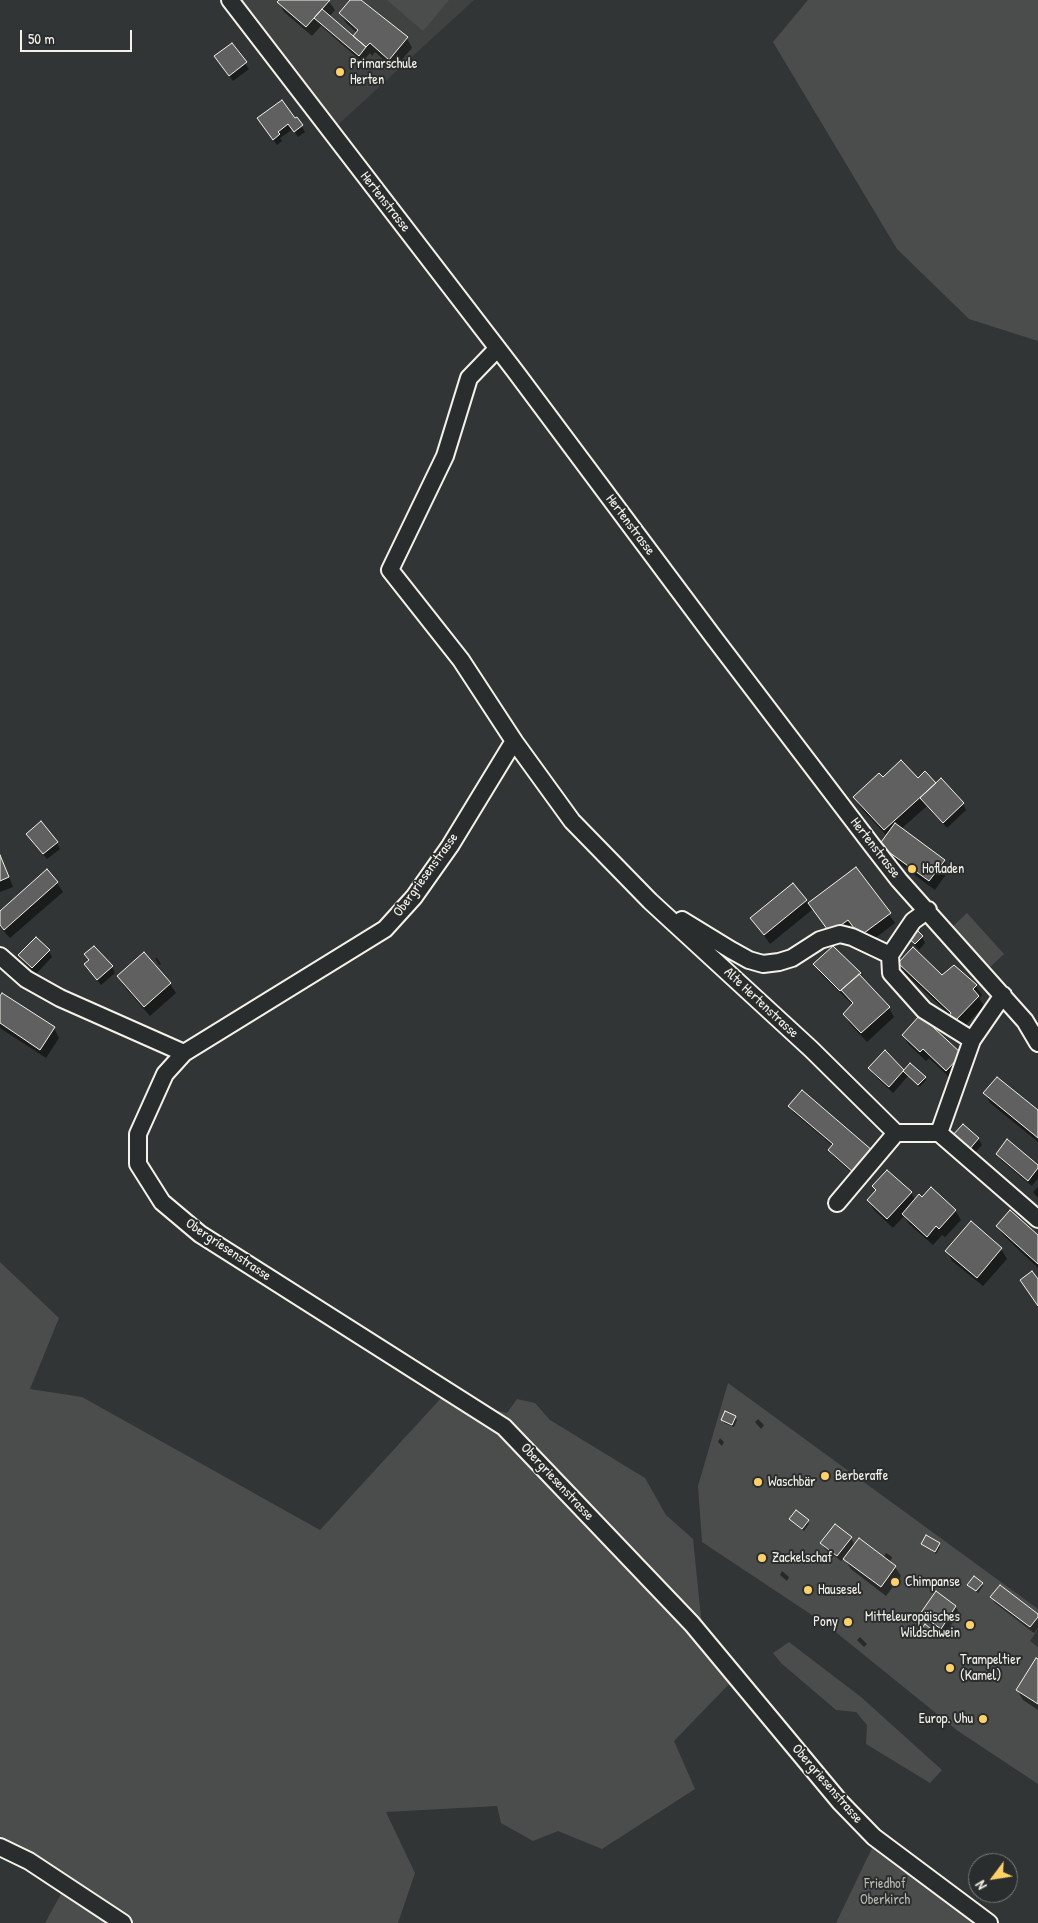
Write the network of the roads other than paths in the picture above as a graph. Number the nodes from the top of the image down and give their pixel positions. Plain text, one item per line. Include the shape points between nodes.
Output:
1 (230, 0) edge
2 (497, 349) junction
3 (514, 741) junction
4 (650, 901) junction
5 (928, 910) junction
6 (890, 955) junction
7 (0, 956) edge
8 (1003, 995) junction
9 (1032, 1018) edge
10 (972, 1040) junction
11 (1038, 1043) edge
12 (184, 1052) junction
13 (939, 1132) junction
14 (896, 1133) junction
15 (837, 1203) dead end
16 (1038, 1219) edge
17 (0, 1847) edge
18 (123, 1923) edge
19 (990, 1923) edge

1 - 2 street, Hertenstrasse
2 - 3 street via 469,378 445,456 390,570 461,660
2 - 5 street, Hertenstrasse via 871,844
3 - 4 street, Alte Hertenstrasse via 572,821
3 - 12 street, Obergriesenstrasse via 450,846 414,897 385,929
4 - 6 street via 756,962 771,964 792,958 820,940 840,934
4 - 14 street, Alte Hertenstrasse via 811,1049
5 - 6 street via 913,922
5 - 8 street, Hertenstrasse
6 - 10 street via 891,973 924,1010
7 - 12 street via 26,979 60,998
8 - 9 street, Hertenstrasse
8 - 10 street
9 - 11 street, Hertenstrasse
10 - 13 street
12 - 19 street, Obergriesenstrasse via 165,1074 138,1134 138,1164 162,1202 200,1234 504,1427 692,1624 840,1802 874,1837
13 - 14 street
13 - 16 street
14 - 15 street
17 - 18 street via 28,1861

